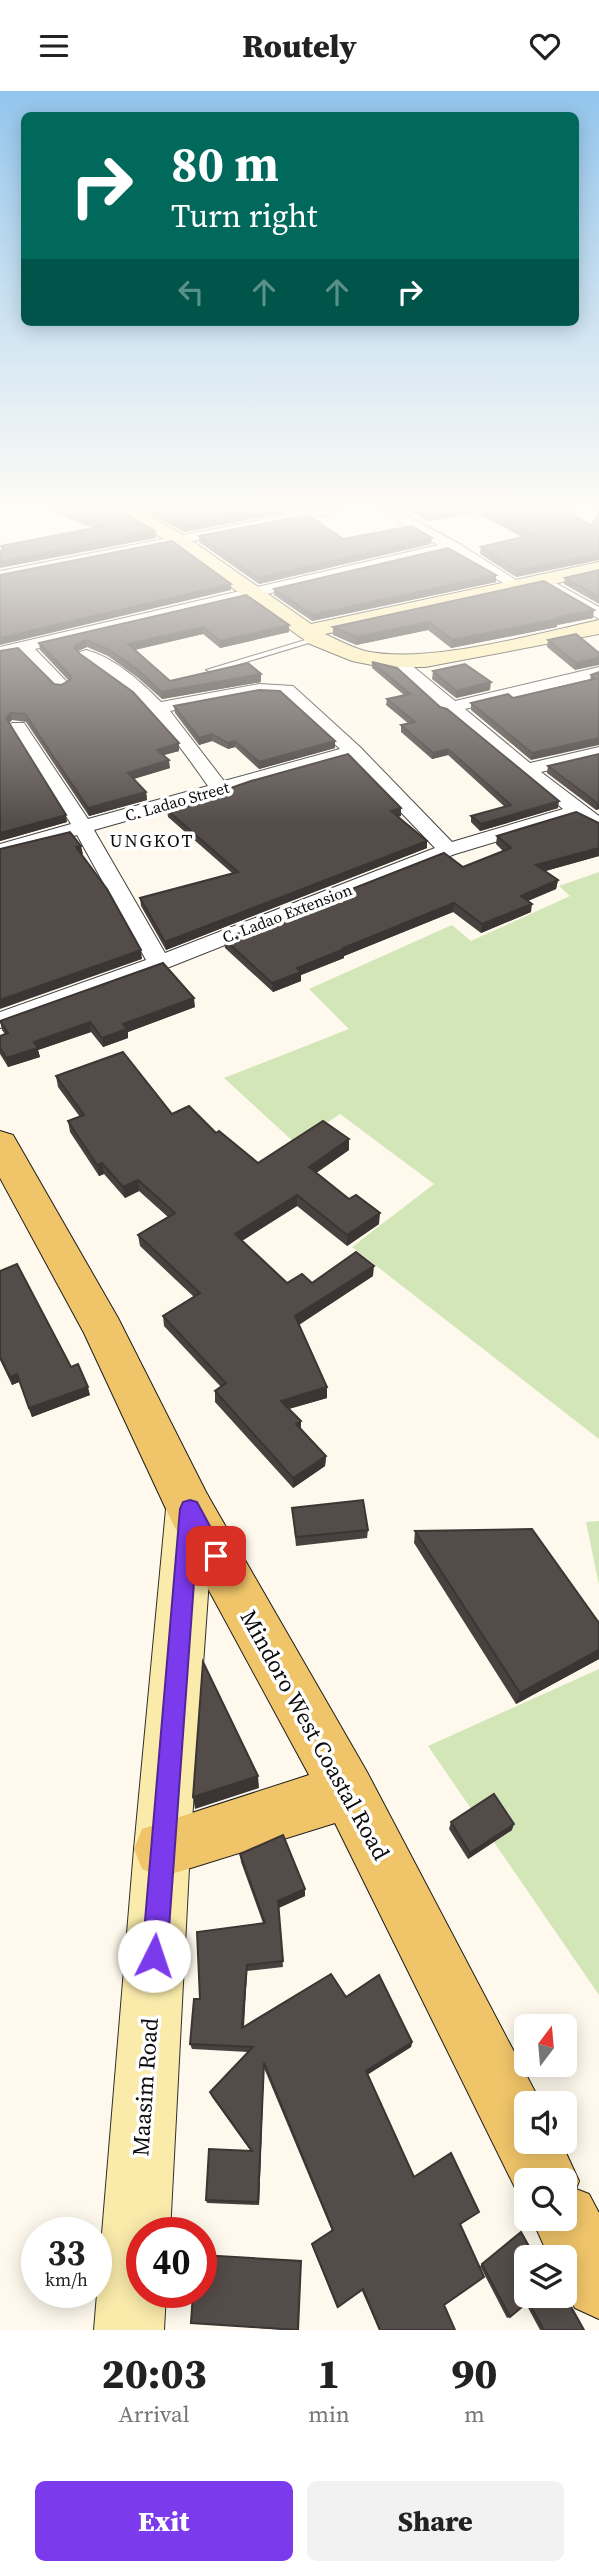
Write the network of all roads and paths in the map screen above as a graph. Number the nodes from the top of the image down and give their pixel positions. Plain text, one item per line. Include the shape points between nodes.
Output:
1 (157, 614) edge
2 (284, 614) edge
3 (397, 614) edge
4 (599, 627) edge
5 (313, 635) junction
6 (23, 646) junction
7 (0, 652) edge
8 (86, 655) edge
9 (398, 663) junction
10 (210, 670) edge
11 (599, 671) edge
12 (61, 685) edge
13 (159, 708) junction
14 (449, 708) junction
15 (18, 727) edge
16 (353, 751) junction
17 (599, 753) edge
18 (527, 769) junction
19 (219, 788) junction
20 (577, 811) junction
21 (599, 824) edge
22 (82, 828) junction
23 (0, 849) edge
24 (448, 850) junction
25 (159, 963) junction
26 (0, 1020) edge
27 (0, 1144) edge
28 (190, 1509) junction
29 (348, 1791) junction
30 (162, 1849) junction
31 (539, 2168) edge
32 (572, 2231) edge
33 (599, 2284) edge
34 (129, 2330) edge

1 - 6 street
2 - 5 street
3 - 5 street
4 - 9 street
5 - 9 street via 341,652
5 - 10 lane
6 - 7 street
6 - 12 street
8 - 13 street via 121,675
9 - 14 street
11 - 14 street
13 - 16 street via 259,689 287,690
13 - 19 street
14 - 18 street
15 - 22 street
16 - 19 street, C. Ladao Street
16 - 24 street
17 - 18 street
18 - 20 street
19 - 22 street, C. Ladao Street
20 - 21 street
20 - 24 street, C. Ladao Extension
22 - 23 street, C. Ladao Street
22 - 25 street
24 - 25 street, C. Ladao Extension
25 - 26 street, C. Ladao Extension
27 - 28 main road, Mindoro West Coastal Road via 103,1330
28 - 29 main road, Mindoro West Coastal Road
28 - 30 street, Maasim Road
29 - 30 main road
29 - 31 main road, Mindoro West Coastal Road
30 - 34 street, Maasim Road
32 - 33 main road

